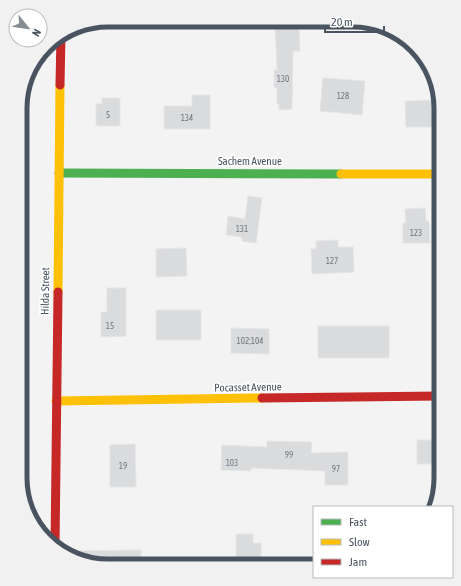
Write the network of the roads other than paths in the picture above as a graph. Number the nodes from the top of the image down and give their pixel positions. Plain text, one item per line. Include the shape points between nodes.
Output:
1 (61, 43) edge
2 (59, 173) junction
3 (434, 174) edge
4 (434, 396) edge
5 (56, 401) junction
6 (55, 539) edge

1 - 2 street, Hilda Street
2 - 3 street, Sachem Avenue
2 - 5 street, Hilda Street
4 - 5 street, Pocasset Avenue
5 - 6 street, Hilda Street

